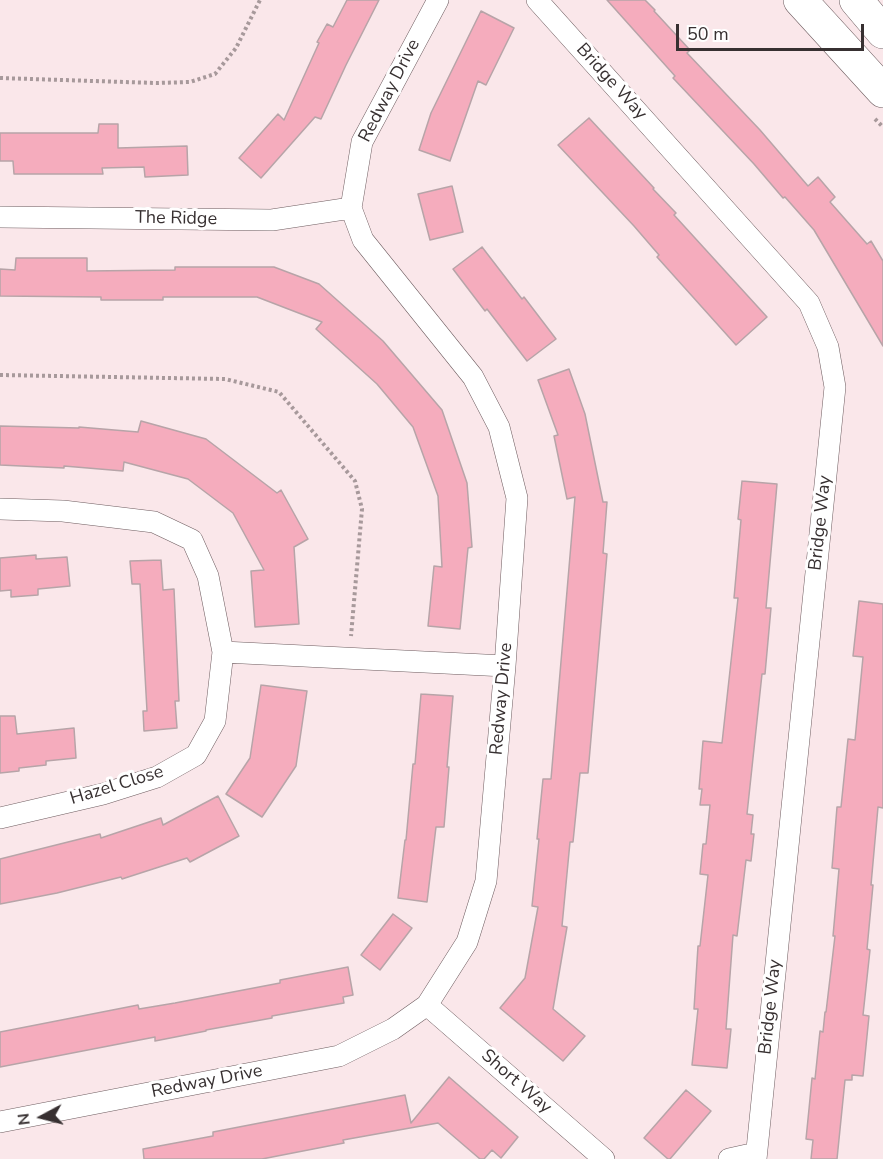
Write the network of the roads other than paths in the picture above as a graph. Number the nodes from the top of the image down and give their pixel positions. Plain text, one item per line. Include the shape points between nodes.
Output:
1 (438, 0) edge
2 (537, 0) edge
3 (800, 0) edge
4 (856, 0) edge
5 (883, 32) edge
6 (883, 91) edge
7 (351, 208) junction
8 (0, 217) edge
9 (0, 509) edge
10 (223, 652) junction
11 (505, 666) junction
12 (0, 818) edge
13 (427, 1005) junction
14 (0, 1122) edge
15 (756, 1156) edge
16 (604, 1159) edge
17 (729, 1159) edge

1 - 7 street, Redway Drive via 362,142
2 - 15 street, Bridge Way via 809,303 828,346 835,387
3 - 6 highway
4 - 5 highway
7 - 8 street, The Ridge via 272,220
7 - 11 street, Redway Drive via 363,240 473,377 499,427 517,498
9 - 10 street, Hazel Close via 154,522 192,540 208,576
10 - 11 street
10 - 12 street, Hazel Close via 215,721 196,755 157,777
11 - 13 street, Redway Drive via 486,881 467,942
13 - 14 street, Redway Drive via 393,1029 339,1056
13 - 16 street, Short Way
15 - 17 street, Bridge Way

